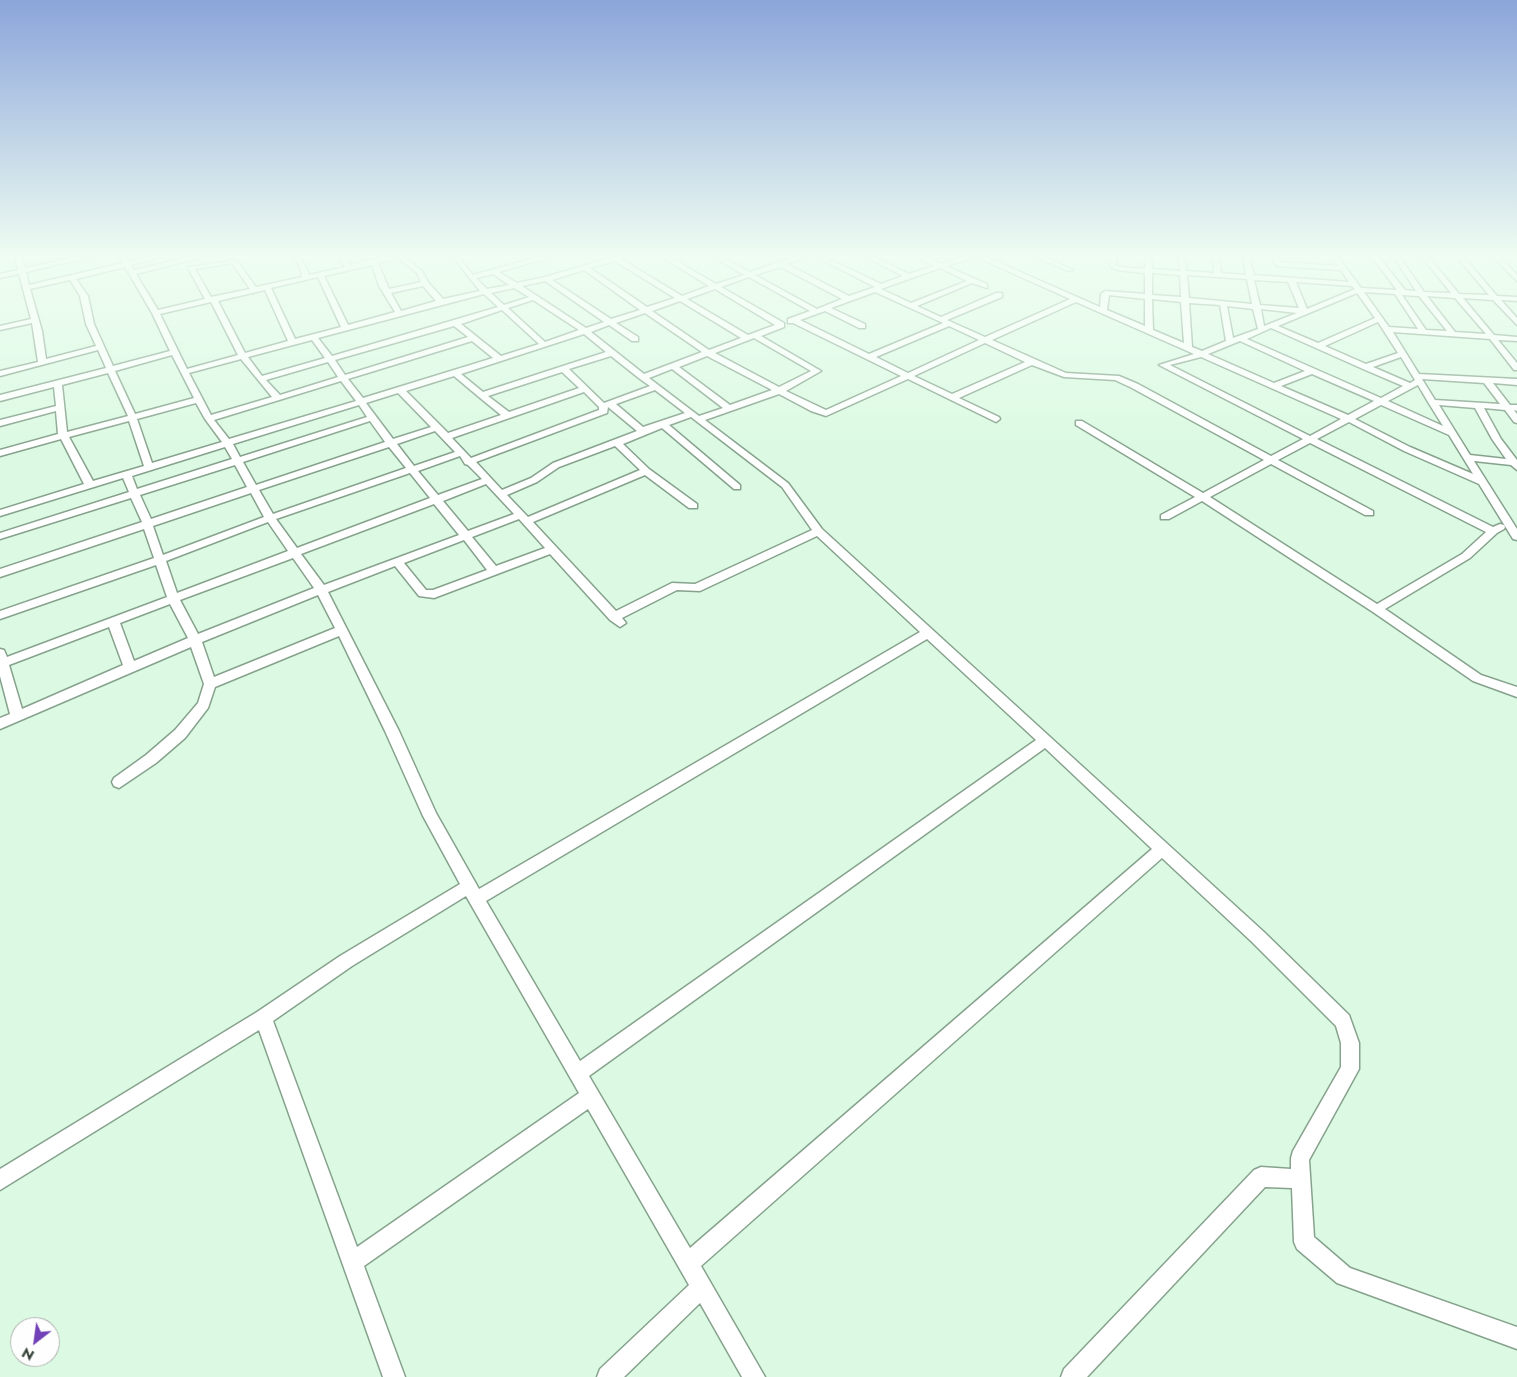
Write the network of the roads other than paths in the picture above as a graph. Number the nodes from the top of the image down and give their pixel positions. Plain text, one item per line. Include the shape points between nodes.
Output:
1 (34, 320) edge
2 (35, 320) edge
3 (89, 320) edge
4 (159, 320) edge
5 (223, 320) edge
6 (282, 320) edge
7 (341, 320) edge
8 (375, 320) edge
9 (464, 320) edge
10 (516, 320) edge
11 (570, 320) edge
12 (606, 320) edge
13 (614, 320) edge
14 (661, 320) edge
15 (721, 320) edge
16 (773, 320) edge
17 (794, 320) joint
18 (850, 320) edge
19 (940, 320) edge
20 (1030, 320) edge
21 (1124, 320) edge
22 (1148, 320) edge
23 (1186, 320) edge
24 (1228, 320) edge
25 (1259, 320) edge
26 (1282, 320) edge
27 (1377, 320) edge
28 (1381, 320) edge
29 (1416, 320) edge
30 (1442, 320) edge
31 (1478, 320) edge
32 (609, 322) junction
33 (455, 323) junction
34 (948, 324) junction
35 (781, 325) junction
36 (1270, 325) junction
37 (862, 326) dead end
38 (0, 328) edge
39 (345, 328) junction
40 (1261, 328) junction
41 (1387, 329) junction
42 (584, 330) junction
43 (1149, 331) junction
44 (1423, 331) junction
45 (1452, 334) junction
46 (313, 336) junction
47 (750, 336) junction
48 (1492, 336) junction
49 (473, 338) junction
50 (1517, 338) edge
51 (635, 339) dead end
52 (1234, 340) junction
53 (986, 341) junction
54 (292, 342) junction
55 (543, 344) junction
56 (1318, 346) junction
57 (102, 348) junction
58 (1188, 348) junction
59 (174, 352) junction
60 (614, 352) junction
61 (708, 353) junction
62 (1202, 354) junction
63 (1402, 354) junction
64 (243, 356) junction
65 (869, 357) junction
66 (329, 358) junction
67 (499, 359) junction
68 (1032, 362) junction
69 (42, 363) junction
70 (673, 366) junction
71 (1366, 367) junction
72 (111, 368) junction
73 (562, 368) junction
74 (1517, 368) edge
75 (1312, 371) junction
76 (184, 372) junction
77 (455, 373) junction
78 (0, 374) edge
79 (908, 376) junction
80 (643, 377) junction
81 (343, 378) junction
82 (1418, 378) junction
83 (260, 379) junction
84 (1486, 380) junction
85 (1517, 382) edge
86 (58, 384) junction
87 (1274, 386) junction
88 (1410, 386) junction
89 (656, 387) junction
90 (585, 389) junction
91 (400, 390) junction
92 (780, 391) junction
93 (482, 395) junction
94 (953, 397) junction
95 (0, 398) edge
96 (278, 398) junction
97 (200, 399) junction
98 (360, 402) junction
99 (1380, 402) junction
100 (1432, 402) junction
101 (607, 405) junction
102 (1478, 405) junction
103 (61, 407) junction
104 (1506, 407) junction
105 (729, 408) junction
106 (1517, 408) edge
107 (507, 415) junction
108 (132, 416) junction
109 (695, 416) junction
110 (372, 418) junction
111 (209, 419) junction
112 (996, 419) dead end
113 (1349, 419) junction
114 (1517, 420) edge
115 (0, 423) edge
116 (1079, 423) dead end
117 (663, 424) junction
118 (436, 428) junction
119 (646, 430) junction
120 (1452, 433) junction
121 (63, 435) junction
122 (446, 437) junction
123 (1311, 439) junction
124 (390, 442) junction
125 (617, 443) junction
126 (228, 444) junction
127 (460, 453) junction
128 (0, 454) edge
129 (1467, 457) junction
130 (1272, 460) junction
131 (238, 461) junction
132 (468, 462) junction
133 (1516, 464) edge
134 (149, 468) junction
135 (414, 470) junction
136 (646, 471) junction
137 (126, 474) junction
138 (488, 480) junction
139 (1480, 481) junction
140 (90, 485) junction
141 (737, 487) dead end
142 (252, 489) junction
143 (135, 494) junction
144 (501, 494) junction
145 (1203, 497) junction
146 (437, 500) junction
147 (693, 506) dead end
148 (0, 513) edge
149 (1369, 513) dead end
150 (1165, 517) dead end
151 (270, 518) junction
152 (523, 518) junction
153 (147, 523) junction
154 (1513, 524) edge
155 (818, 531) junction
156 (1493, 531) junction
157 (0, 536) edge
158 (466, 537) junction
159 (1517, 537) edge
160 (552, 549) junction
161 (294, 553) junction
162 (158, 560) junction
163 (397, 561) junction
164 (494, 571) junction
165 (0, 573) edge
166 (322, 590) junction
167 (174, 598) junction
168 (1377, 609) junction
169 (0, 615) edge
170 (113, 621) junction
171 (342, 630) junction
172 (928, 632) junction
173 (194, 640) junction
174 (2, 665) edge
175 (130, 667) junction
176 (210, 684) junction
177 (1517, 692) edge
178 (18, 716) junction
179 (0, 724) edge
180 (1046, 741) junction
181 (119, 782) dead end
182 (1162, 849) junction
183 (472, 892) junction
184 (263, 1018) junction
185 (578, 1074) junction
186 (591, 1096) junction
187 (1301, 1179) junction
188 (0, 1180) edge
189 (351, 1263) junction
190 (688, 1263) junction
191 (702, 1286) junction
192 (1517, 1338) edge
193 (394, 1377) edge
194 (608, 1377) edge
195 (754, 1377) edge
196 (1072, 1377) edge

1 - 38 street
2 - 69 street
3 - 57 street
4 - 59 street
5 - 64 street
6 - 54 street
7 - 39 street
8 - 39 street
9 - 33 street
10 - 55 street
11 - 42 street
12 - 32 street
13 - 32 street
14 - 61 street
15 - 47 street
16 - 35 street
17 - 35 street
17 - 65 street
18 - 37 street
19 - 34 street
20 - 53 street
21 - 43 street
22 - 43 street
23 - 58 street
24 - 52 street
25 - 40 street
26 - 36 street
27 - 56 street
28 - 41 street
29 - 44 street
30 - 45 street
31 - 48 street
32 - 42 street
32 - 51 street
33 - 49 street
33 - 66 street
34 - 53 street
34 - 65 street
35 - 47 street
36 - 40 street
36 - 56 street
39 - 46 street
40 - 52 street
41 - 44 street
41 - 63 street
42 - 55 street
42 - 60 street
43 - 58 street
44 - 45 street
45 - 48 street
46 - 54 street
46 - 66 street
47 - 61 street
47 - 92 street via 817,372
48 - 50 street
48 - 74 street
49 - 67 street
49 - 81 street
52 - 62 street
52 - 75 street
53 - 68 street
53 - 79 street
54 - 64 street
55 - 67 street
56 - 71 street
57 - 69 street
57 - 72 street
58 - 62 street
59 - 72 street
59 - 76 street
60 - 73 street
60 - 80 street
61 - 70 street
61 - 92 street
62 - 87 street
62 - 123 street via 1162,365
63 - 71 street
63 - 82 street
64 - 76 street
64 - 83 street
65 - 79 street
66 - 81 street
66 - 83 street
67 - 77 street
68 - 94 street
68 - 130 street via 1064,375 1116,378
69 - 78 street
70 - 80 street
70 - 105 street
71 - 88 street
72 - 86 street
72 - 108 street
73 - 90 street
73 - 93 street
75 - 87 street
75 - 99 street
76 - 97 street
77 - 91 street
77 - 93 street
79 - 92 street via 826,413
79 - 94 street
80 - 89 street
81 - 96 street
81 - 98 street
82 - 84 street
82 - 88 street
82 - 100 street
83 - 96 street
84 - 85 street
84 - 104 street
86 - 95 street
86 - 103 street
87 - 113 street
88 - 99 street
89 - 101 street
89 - 109 street
90 - 101 street
90 - 107 street
91 - 98 street
91 - 118 street
92 - 105 street
93 - 107 street
94 - 112 street
96 - 111 street
97 - 108 street
97 - 111 street
98 - 110 street
98 - 126 street
99 - 113 street
99 - 120 street
100 - 102 street
100 - 120 street
101 - 119 street via 638,429
101 - 132 street via 601,413
102 - 104 street
102 - 133 street via 1496,439
103 - 115 street
103 - 121 street
104 - 106 street
104 - 114 street
105 - 109 street
107 - 122 street
108 - 121 street
108 - 134 street
109 - 117 street
109 - 155 street via 785,485
110 - 124 street
110 - 131 street
111 - 126 street
113 - 123 street
113 - 139 street
116 - 145 street
117 - 119 street
117 - 141 street
118 - 122 street
118 - 124 street
119 - 125 street
120 - 129 street
121 - 128 street
121 - 140 street
122 - 127 street
123 - 130 street
123 - 156 street
124 - 135 street
124 - 142 street
125 - 136 street
125 - 144 street via 556,465 534,480
126 - 131 street
126 - 134 street
127 - 132 street
127 - 135 street
129 - 133 street
129 - 139 street
130 - 145 street
130 - 149 street
131 - 142 street
131 - 143 street
132 - 138 street
134 - 137 street
135 - 146 street
135 - 151 street
136 - 147 street
136 - 152 street
137 - 140 street
137 - 143 street
138 - 144 street
138 - 146 street
139 - 154 street
140 - 148 street
142 - 151 street
142 - 153 street
143 - 153 street
143 - 157 street
144 - 152 street
145 - 150 street
145 - 168 street
146 - 158 street
146 - 161 street
151 - 161 street
151 - 162 street
152 - 158 street
152 - 160 street
153 - 162 street
153 - 165 street
154 - 156 street
154 - 159 street
155 - 160 street via 696,588 676,586 617,620
155 - 172 street
156 - 168 street via 1466,556
158 - 163 street
158 - 164 street
160 - 164 street
161 - 166 street
161 - 167 street
162 - 167 street
162 - 169 street
163 - 164 street via 423,593 428,594
163 - 166 street
166 - 171 street
166 - 173 street
167 - 170 street
167 - 173 street
168 - 177 street via 1477,678
170 - 174 street
170 - 175 street
171 - 176 street
171 - 183 street via 430,816
172 - 180 street
172 - 183 street
173 - 175 street
173 - 176 street
174 - 178 street
175 - 178 street
176 - 181 street via 204,705 180,734
178 - 179 street
180 - 182 street
180 - 185 street
182 - 187 street via 1343,1021 1350,1043 1350,1069 1300,1158
182 - 190 street
183 - 184 street via 346,960
183 - 185 street
184 - 188 street
184 - 189 street
185 - 186 street
186 - 189 street
186 - 190 street
187 - 192 street via 1304,1242 1344,1276
187 - 196 street via 1260,1178
189 - 193 street
190 - 191 street
191 - 194 street
191 - 195 street

